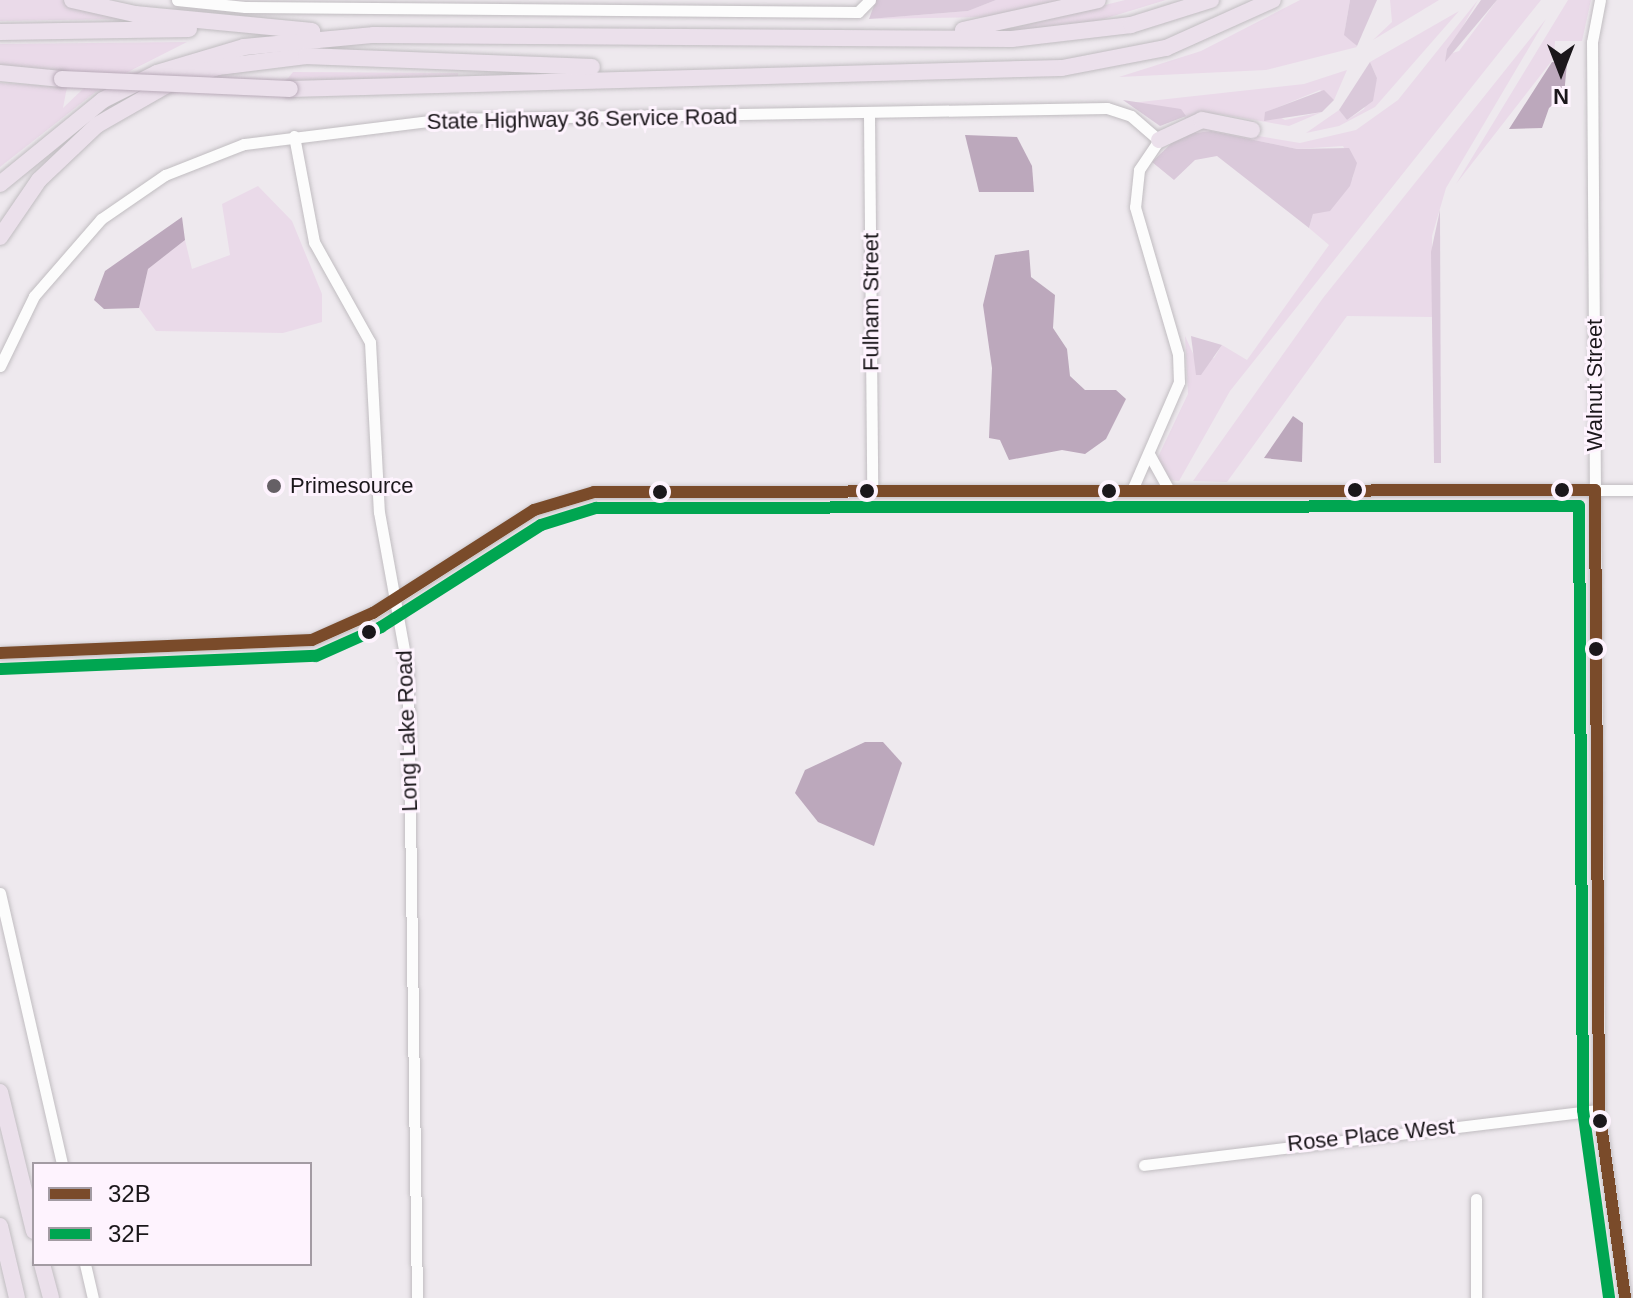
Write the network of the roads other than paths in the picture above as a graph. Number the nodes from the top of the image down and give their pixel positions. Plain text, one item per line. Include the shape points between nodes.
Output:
1 (72, 0) edge
2 (177, 0) edge
3 (1098, 0) edge
4 (1211, 0) edge
5 (1273, 0) edge
6 (1600, 0) edge
7 (869, 4) edge
8 (571, 5) edge
9 (278, 29) junction
10 (0, 32) edge
11 (374, 35) junction
12 (886, 36) junction
13 (0, 73) edge
14 (706, 73) junction
15 (869, 115) junction
16 (1252, 130) dead end
17 (294, 136) junction
18 (1159, 140) junction
19 (0, 184) edge
20 (0, 237) edge
21 (0, 366) edge
22 (1149, 454) junction
23 (1133, 488) junction
24 (1168, 488) junction
25 (872, 489) junction
26 (1595, 490) junction
27 (1633, 490) edge
28 (398, 597) junction
29 (0, 653) edge
30 (0, 893) edge
31 (0, 1092) edge
32 (1599, 1110) junction
33 (62, 1162) edge
34 (1144, 1165) dead end
35 (1476, 1199) dead end
36 (32, 1223) edge
37 (0, 1226) edge
38 (43, 1266) edge
39 (85, 1266) edge
40 (17, 1298) edge
41 (51, 1298) edge
42 (93, 1298) edge
43 (417, 1298) edge
44 (1476, 1298) edge
45 (1625, 1298) edge

1 - 9 highway via 135,14
2 - 8 street
3 - 12 highway via 987,27
4 - 12 highway via 1065,36
5 - 14 highway via 1166,48 1062,68
6 - 26 street, Walnut Street via 1592,42
7 - 8 street
9 - 10 highway
9 - 11 highway
11 - 12 highway
11 - 19 highway via 244,47 157,73 77,116
13 - 14 highway, bridge via 290,89
14 - 20 highway via 306,56 230,64 174,81 97,125 39,180
15 - 17 street, State Highway 36 Service Road via 524,115
15 - 18 street, State Highway 36 Service Road via 1107,108 1131,116
15 - 25 street, Fulham Street
16 - 18 highway via 1202,120
17 - 21 street, State Highway 36 Service Road via 215,153 122,202 50,274
17 - 28 street, Long Lake Road via 314,242 370,342 379,512
18 - 22 street via 1139,170 1135,207 1162,287 1179,382
22 - 23 street
22 - 24 street
23 - 24 street
23 - 25 street
24 - 26 street
25 - 28 street via 574,496 514,521
26 - 27 street
26 - 32 street, Walnut Street
28 - 29 street via 353,624 292,644
28 - 43 street, Long Lake Road via 408,671
30 - 33 street
31 - 36 highway
32 - 34 street, Rose Place West
32 - 45 street, Walnut Street
35 - 44 street
37 - 40 highway
38 - 41 highway
39 - 42 street

